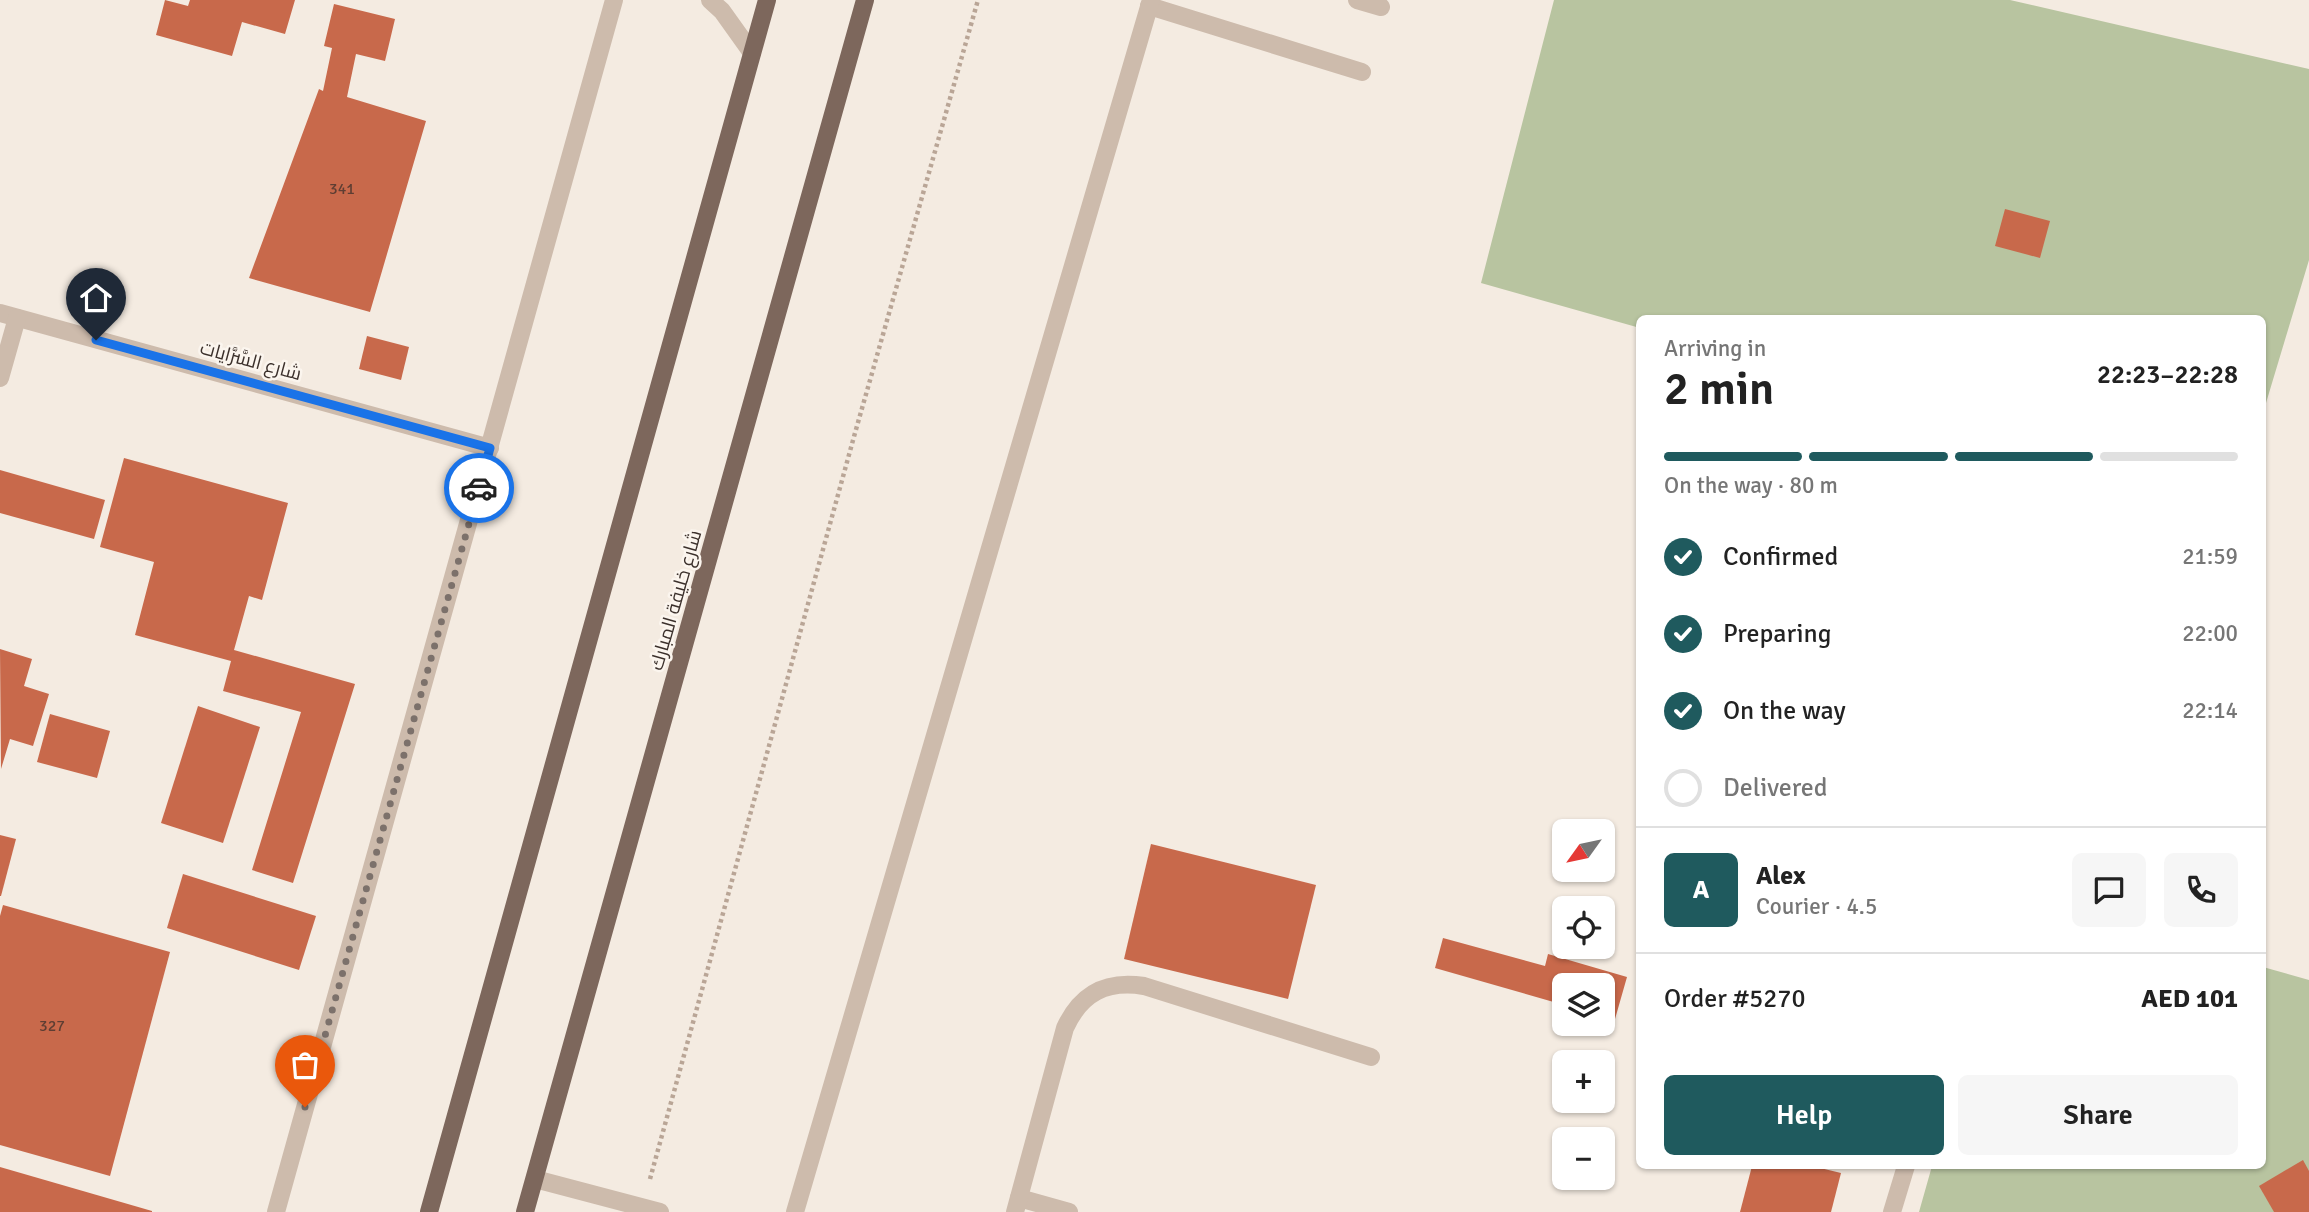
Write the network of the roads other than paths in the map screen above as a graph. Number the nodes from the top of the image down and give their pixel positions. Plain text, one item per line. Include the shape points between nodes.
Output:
1 (614, 0) edge
2 (710, 0) edge
3 (767, 0) edge
4 (865, 0) edge
5 (1357, 0) edge
6 (1150, 3) edge
7 (1381, 7) dead end
8 (752, 53) junction
9 (1362, 72) dead end
10 (9, 315) edge
11 (0, 378) edge
12 (490, 448) junction
13 (1371, 1057) dead end
14 (1905, 1169) edge
15 (535, 1179) junction
16 (1017, 1205) edge
17 (651, 1210) edge
18 (276, 1212) edge
19 (429, 1212) edge
20 (526, 1212) edge
21 (795, 1212) edge
22 (1069, 1212) edge
23 (1892, 1212) edge

1 - 12 street
2 - 8 street
3 - 8 main road
4 - 15 main road, شارع خليفة المبارك
5 - 7 street
6 - 9 street
6 - 21 street
8 - 19 main road
10 - 11 street
10 - 12 street, شارع السَّرَّايات
12 - 18 street
13 - 16 street via 1144,986 1128,984 1096,991 1077,1007 1065,1028
14 - 23 street
15 - 17 street
15 - 20 main road, شارع خليفة المبارك
16 - 22 street

